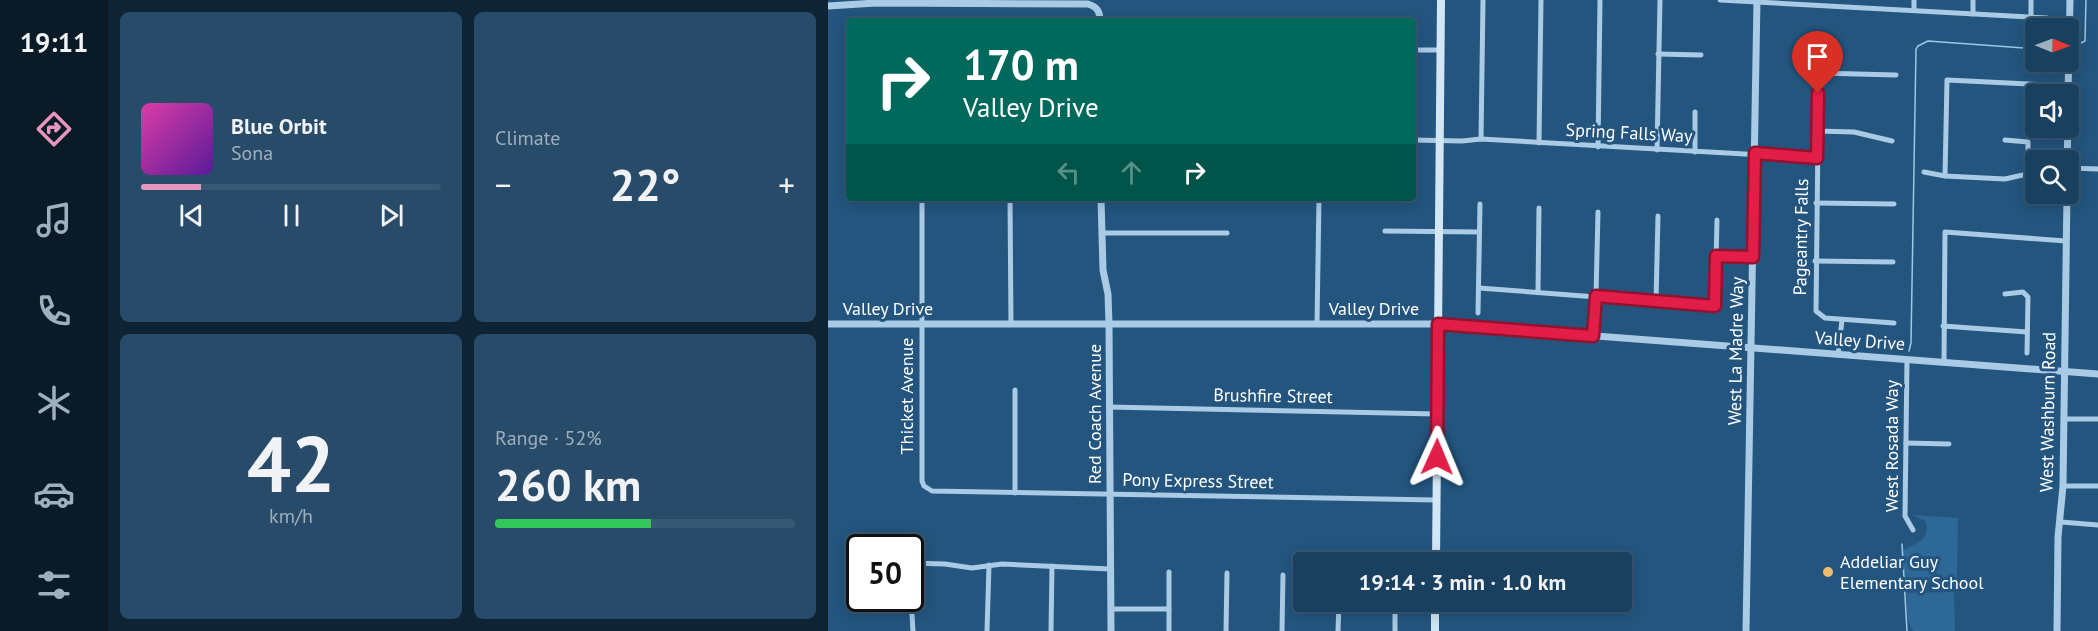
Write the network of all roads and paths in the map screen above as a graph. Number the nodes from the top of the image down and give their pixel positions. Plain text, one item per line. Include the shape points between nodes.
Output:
1 (1441, 0) edge
2 (1483, 0) edge
3 (1541, 0) edge
4 (1600, 0) edge
5 (1660, 0) edge
6 (1720, 0) edge
7 (1757, 0) edge
8 (1914, 0) edge
9 (1973, 0) edge
10 (2031, 0) edge
11 (2070, 0) edge
12 (1816, 2) edge
13 (828, 6) edge
14 (1914, 10) junction
15 (1972, 14) junction
16 (2031, 17) junction
17 (1100, 18) edge
18 (2047, 18) dead end
19 (1416, 50) edge
20 (1440, 50) junction
21 (1819, 51) dead end
22 (1658, 54) junction
23 (1701, 55) dead end
24 (1818, 73) junction
25 (1896, 75) dead end
26 (2068, 84) edge
27 (2025, 86) edge
28 (1695, 112) dead end
29 (1817, 131) junction
30 (1481, 139) junction
31 (1416, 140) edge
32 (2006, 140) dead end
33 (1439, 141) junction
34 (1892, 141) dead end
35 (1539, 143) junction
36 (1598, 147) junction
37 (1657, 150) junction
38 (2028, 150) edge
39 (1695, 152) junction
40 (1755, 153) junction
41 (1817, 158) junction
42 (2079, 168) edge
43 (2098, 169) edge
44 (1924, 172) dead end
45 (2025, 175) edge
46 (1945, 176) junction
47 (922, 201) edge
48 (1010, 201) edge
49 (1101, 201) edge
50 (1319, 201) edge
51 (1816, 203) junction
52 (1480, 204) dead end
53 (1894, 204) dead end
54 (2067, 204) edge
55 (1539, 208) dead end
56 (1598, 212) dead end
57 (1658, 216) dead end
58 (1717, 220) dead end
59 (1385, 231) dead end
60 (1438, 231) junction
61 (1479, 232) junction
62 (1102, 233) junction
63 (1227, 233) dead end
64 (2066, 241) junction
65 (1716, 256) junction
66 (1753, 257) junction
67 (1815, 261) junction
68 (1893, 262) dead end
69 (1479, 288) junction
70 (1538, 292) junction
71 (2005, 294) dead end
72 (1596, 296) junction
73 (1656, 302) junction
74 (1478, 313) dead end
75 (1842, 320) junction
76 (1894, 323) dead end
77 (828, 324) edge
78 (923, 324) junction
79 (1011, 324) junction
80 (1110, 324) junction
81 (1317, 324) junction
82 (1438, 324) junction
83 (1943, 326) junction
84 (2027, 332) junction
85 (1593, 336) junction
86 (1751, 348) junction
87 (2027, 353) dead end
88 (1838, 355) junction
89 (1907, 360) junction
90 (1944, 363) junction
91 (2064, 372) junction
92 (2098, 374) edge
93 (1015, 390) dead end
94 (1109, 407) junction
95 (1437, 414) junction
96 (2064, 418) junction
97 (2098, 419) edge
98 (1906, 443) junction
99 (1949, 444) dead end
100 (924, 486) joint
101 (2063, 486) junction
102 (2098, 486) edge
103 (1015, 492) junction
104 (1110, 494) junction
105 (1436, 500) junction
106 (2061, 522) junction
107 (2098, 525) edge
108 (1913, 530) dead end
109 (1436, 552) edge
110 (924, 563) edge
111 (989, 565) junction
112 (1052, 566) junction
113 (1110, 569) junction
114 (1169, 572) dead end
115 (1227, 573) dead end
116 (1283, 575) dead end
117 (1111, 609) junction
118 (1169, 609) junction
119 (912, 612) edge
120 (1339, 612) edge
121 (1395, 612) edge
122 (1435, 612) edge
123 (913, 631) edge
124 (987, 631) edge
125 (1051, 631) edge
126 (1111, 631) edge
127 (1169, 631) edge
128 (1226, 631) edge
129 (1282, 631) edge
130 (1338, 631) edge
131 (1395, 631) edge
132 (1435, 631) edge
133 (1746, 631) edge
134 (2057, 631) edge

1 - 20 main road
2 - 30 street
3 - 35 street
4 - 36 street
5 - 22 street
6 - 7 street
7 - 12 street
7 - 40 street, West La Madre Way
8 - 14 street
9 - 15 street
10 - 16 street
11 - 26 street
12 - 14 street
13 - 17 street via 1088,4 1096,7
14 - 15 street
15 - 16 street
16 - 18 street
19 - 20 street
20 - 33 main road
21 - 24 street, Pageantry Falls
22 - 23 street
22 - 37 street
24 - 25 street
24 - 29 street, Pageantry Falls
27 - 46 street via 1947,80
28 - 39 street
29 - 34 street via 1854,132
29 - 41 street, Pageantry Falls
30 - 33 street, Spring Falls Way
30 - 35 street, Spring Falls Way
31 - 33 street, Spring Falls Way
32 - 38 street via 2028,142
33 - 60 main road
35 - 36 street, Spring Falls Way
36 - 37 street, Spring Falls Way
37 - 39 street, Spring Falls Way
39 - 40 street, Spring Falls Way
40 - 41 street, Spring Falls Way
40 - 66 street, West La Madre Way
41 - 51 street, Pageantry Falls
42 - 43 street
44 - 46 street
45 - 46 street via 2006,179
47 - 78 street, Thicket Avenue
48 - 79 street
49 - 62 street, Red Coach Avenue
50 - 81 street
51 - 53 street
51 - 67 street, Pageantry Falls
52 - 61 street
54 - 64 street, West Washburn Road
55 - 70 street
56 - 72 street
57 - 73 street
58 - 65 street
59 - 60 street
60 - 61 street
60 - 82 main road
61 - 69 street
62 - 63 street
62 - 80 street, Red Coach Avenue
64 - 83 street via 1945,232
64 - 91 street, West Washburn Road
65 - 66 street
65 - 73 street via 1715,306
66 - 86 street, West La Madre Way
67 - 68 street
67 - 75 street, Pageantry Falls via 1814,306 1825,318
69 - 70 street
69 - 74 street
70 - 72 street
71 - 84 street via 2021,292 2028,297
72 - 73 street
72 - 85 street
75 - 76 street
75 - 88 street
77 - 78 street, Valley Drive
78 - 79 street, Valley Drive
78 - 100 street, Thicket Avenue
79 - 80 street, Valley Drive
80 - 81 street, Valley Drive
80 - 94 street, Red Coach Avenue
81 - 82 street, Valley Drive
82 - 85 street, Valley Drive
82 - 95 main road
83 - 84 street
83 - 90 street
84 - 87 street
85 - 86 street, Valley Drive
86 - 88 street, Valley Drive
86 - 133 street, West La Madre Way
88 - 89 street, Valley Drive
89 - 90 street, Valley Drive
89 - 98 street, West Rosada Way
90 - 91 street, Valley Drive
91 - 92 street, Valley Drive
91 - 96 street, West Washburn Road
93 - 103 street
94 - 95 street, Brushfire Street
94 - 104 street, Red Coach Avenue
95 - 105 main road
96 - 97 street
96 - 101 street, West Washburn Road
98 - 99 street
98 - 108 street, West Rosada Way via 1905,516
100 - 103 street, Pony Express Street via 932,491
101 - 102 street
101 - 106 street, West Washburn Road
103 - 104 street, Pony Express Street
104 - 105 street, Pony Express Street
104 - 113 street, Red Coach Avenue
105 - 109 main road
106 - 107 street
106 - 134 street, West Washburn Road
110 - 111 street via 972,568
111 - 112 street
111 - 124 street
112 - 113 street
112 - 125 street
113 - 117 street, Red Coach Avenue
114 - 118 street
115 - 128 street
116 - 129 street
117 - 118 street
117 - 126 street, Red Coach Avenue
118 - 127 street
119 - 123 street
120 - 130 street
121 - 131 street
122 - 132 main road

